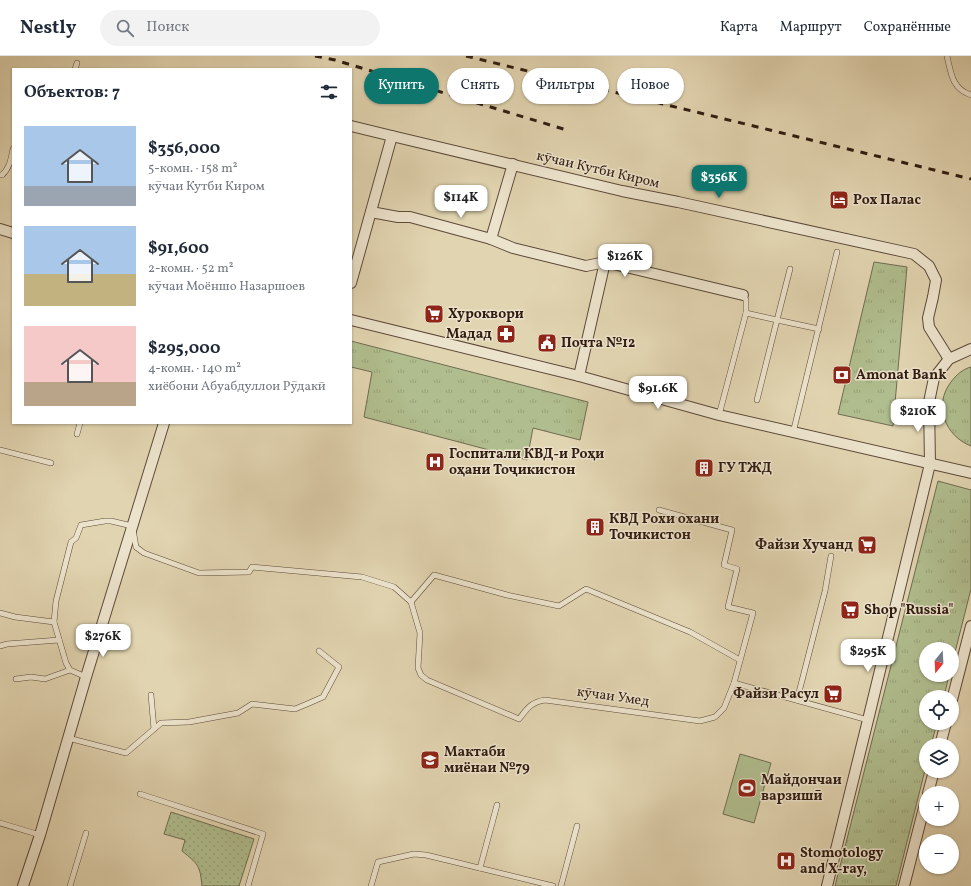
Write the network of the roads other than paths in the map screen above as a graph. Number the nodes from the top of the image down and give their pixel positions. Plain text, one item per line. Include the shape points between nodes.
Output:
1 (947, 56) edge
2 (77, 63) dead end
3 (75, 68) edge
4 (971, 95) edge
5 (352, 126) edge
6 (392, 136) junction
7 (12, 154) edge
8 (513, 164) junction
9 (0, 175) edge
10 (370, 212) junction
11 (0, 229) edge
12 (12, 233) edge
13 (491, 239) junction
14 (837, 252) dead end
15 (605, 262) junction
16 (790, 269) dead end
17 (352, 279) edge
18 (744, 295) joint
19 (746, 313) junction
20 (352, 320) edge
21 (777, 320) junction
22 (819, 329) junction
23 (971, 349) edge
24 (949, 360) junction
25 (579, 376) junction
26 (757, 400) dead end
27 (719, 415) junction
28 (80, 424) edge
29 (164, 424) edge
30 (793, 433) junction
31 (77, 434) dead end
32 (0, 450) edge
33 (51, 463) dead end
34 (930, 464) junction
35 (971, 473) edge
36 (659, 510) dead end
37 (132, 526) junction
38 (831, 556) dead end
39 (411, 602) junction
40 (0, 613) edge
41 (54, 622) junction
42 (971, 626) edge
43 (59, 640) junction
44 (0, 646) edge
45 (320, 651) dead end
46 (740, 660) junction
47 (70, 670) junction
48 (86, 676) junction
49 (16, 679) dead end
50 (734, 683) junction
51 (955, 690) edge
52 (151, 695) dead end
53 (797, 700) junction
54 (868, 720) junction
55 (154, 729) junction
56 (68, 738) junction
57 (140, 794) dead end
58 (497, 805) dead end
59 (0, 823) edge
60 (577, 826) dead end
61 (919, 826) edge
62 (86, 833) dead end
63 (40, 835) junction
64 (480, 868) junction
65 (23, 886) edge
66 (70, 886) edge
67 (248, 886) edge
68 (372, 886) edge
69 (553, 886) edge
70 (561, 886) edge
71 (827, 886) edge
72 (904, 886) edge

1 - 4 lane via 951,77 957,86
2 - 3 lane
5 - 6 street, кӯчаи Кутби Киром
6 - 8 street, кӯчаи Кутби Киром
6 - 10 street
7 - 9 lane via 6,172
8 - 13 street
8 - 24 street, кӯчаи Кутби Киром via 622,191 914,254 929,266 936,280 928,318 929,327
10 - 13 street via 410,217
10 - 17 street
11 - 12 street
13 - 15 street via 513,248 586,266
14 - 22 lane
15 - 18 street
15 - 25 street
16 - 21 lane
18 - 19 lane
19 - 21 lane
19 - 27 lane
20 - 25 street
21 - 22 lane
21 - 26 lane
22 - 30 lane
23 - 24 street
24 - 34 street via 934,378 929,402
25 - 27 street
27 - 30 street
28 - 31 lane
29 - 37 street
30 - 34 street
32 - 33 lane
34 - 35 street
34 - 54 street
36 - 46 lane via 732,530 724,565 738,569 728,607 753,613
37 - 39 lane via 136,547 144,553 199,573 249,572 252,567 362,577 394,587
37 - 41 lane via 111,521 81,525 76,538 71,542 56,601
37 - 48 street
38 - 53 lane via 825,591
39 - 46 lane via 434,575 559,606 586,589 690,632
39 - 50 lane, кӯчаи Умед via 420,633 418,668 421,675 427,680 519,719 531,705 545,700 700,721 715,717 724,708
40 - 41 lane
41 - 43 lane
42 - 51 street
43 - 44 lane
43 - 47 lane
45 - 55 lane via 339,667 323,697 295,709 252,704 238,713 189,722 161,723
46 - 50 lane
47 - 48 lane
47 - 49 lane via 45,679
48 - 56 street
50 - 53 lane
52 - 55 lane
53 - 54 lane
54 - 71 street
55 - 56 lane via 126,753
56 - 63 street
57 - 67 lane via 263,834
58 - 64 lane
59 - 63 lane
60 - 70 lane
61 - 72 street
62 - 66 lane
63 - 65 street
64 - 68 lane via 414,854 378,862
64 - 69 lane

